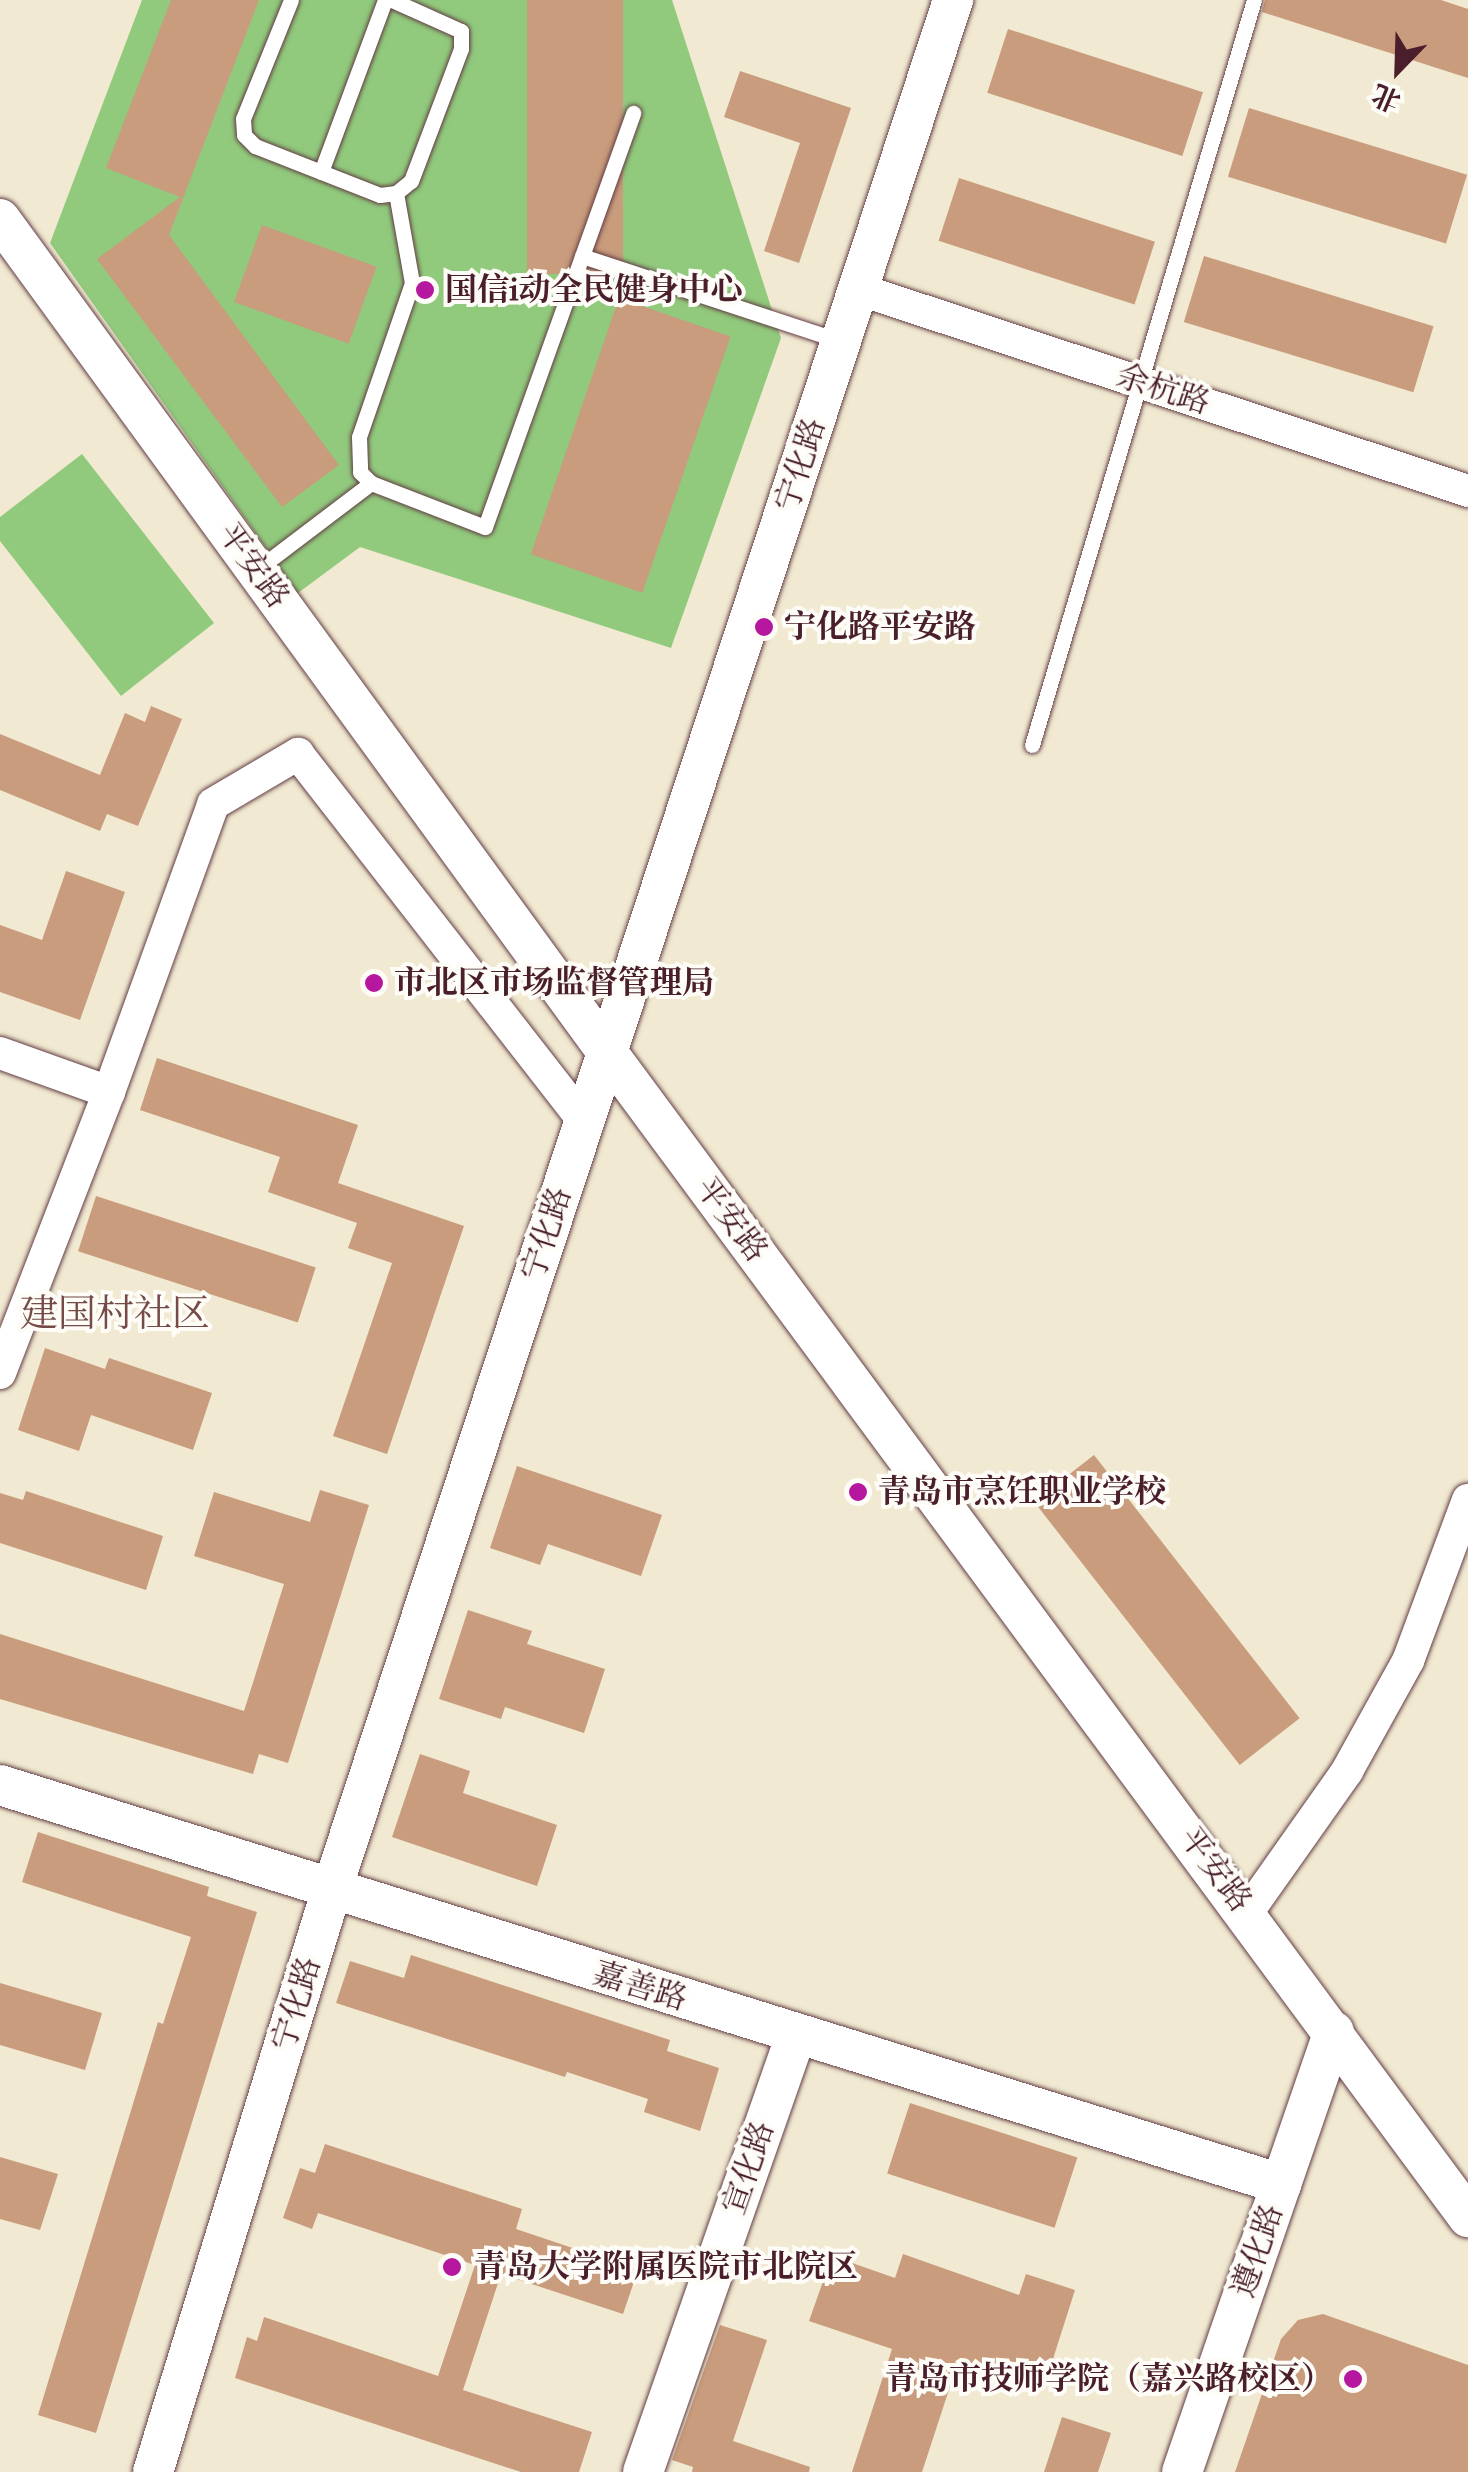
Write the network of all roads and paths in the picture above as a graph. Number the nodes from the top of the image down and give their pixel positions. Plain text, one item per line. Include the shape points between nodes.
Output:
1 (291, 0) edge
2 (388, 0) edge
3 (953, 0) edge
4 (1254, 0) edge
5 (634, 113) dead end
6 (320, 172) junction
7 (396, 193) junction
8 (0, 219) edge
9 (582, 256) junction
10 (858, 288) junction
11 (842, 341) junction
12 (1143, 383) junction
13 (371, 483) junction
14 (1468, 491) edge
15 (256, 570) junction
16 (1032, 745) dead end
17 (607, 1052) junction
18 (0, 1053) edge
19 (109, 1092) junction
20 (584, 1120) junction
21 (0, 1373) edge
22 (1468, 1500) edge
23 (0, 1785) edge
24 (332, 1892) junction
25 (1247, 1914) junction
26 (1334, 2031) junction
27 (796, 2035) junction
28 (1281, 2184) junction
29 (1468, 2217) edge
30 (153, 2472) edge
31 (643, 2472) edge
32 (1182, 2472) edge

1 - 6 lane via 243,119 244,135
2 - 6 lane
2 - 7 lane via 461,31 461,49 411,181
3 - 10 street, 宁化路
4 - 12 lane
5 - 9 lane
6 - 7 lane via 380,195
7 - 13 lane via 412,283 359,437 360,472
8 - 15 street, 平安路
9 - 11 lane
9 - 13 lane via 485,527
10 - 11 street, 宁化路
10 - 12 street, 余杭路
11 - 17 street, 宁化路
12 - 14 street, 余杭路
12 - 16 lane
13 - 15 lane
15 - 17 street, 平安路
17 - 20 street, 宁化路
17 - 25 street, 平安路
18 - 19 street
19 - 20 street via 214,804 298,754
19 - 21 street
20 - 24 street, 宁化路
22 - 25 street via 1408,1661 1347,1771
23 - 24 street, 嘉善路
24 - 27 street, 嘉善路
24 - 30 street, 宁化路
25 - 26 street, 平安路
26 - 28 street, 遵化路
26 - 29 street, 平安路
27 - 28 street, 嘉善路
27 - 31 street, 宣化路
28 - 32 street, 遵化路

